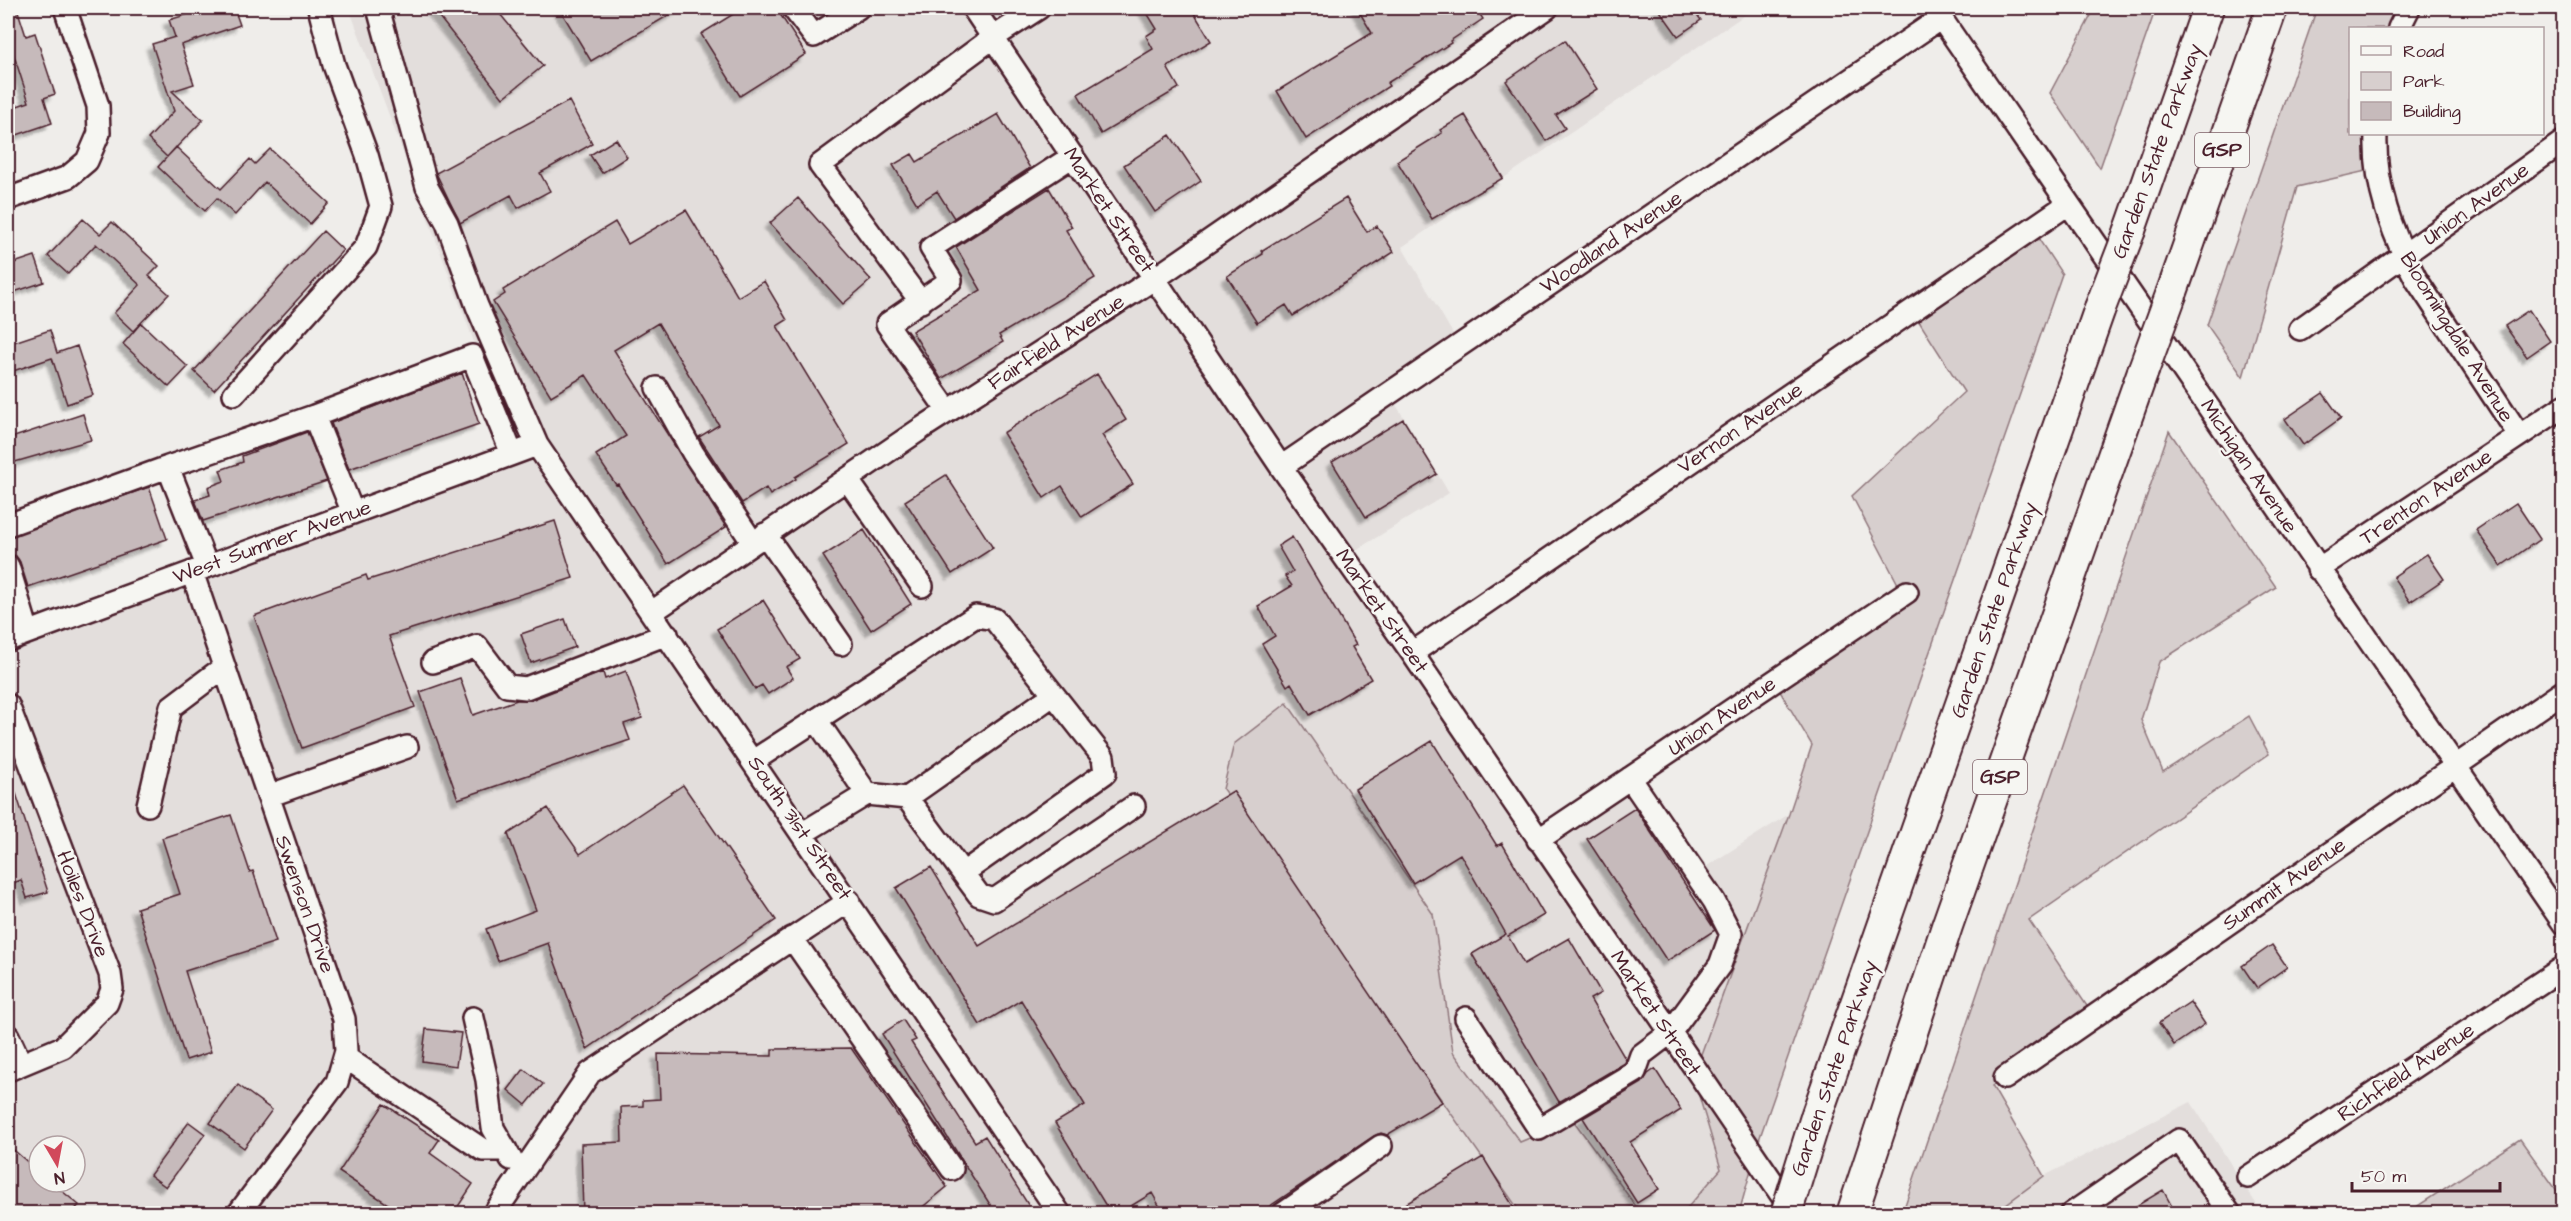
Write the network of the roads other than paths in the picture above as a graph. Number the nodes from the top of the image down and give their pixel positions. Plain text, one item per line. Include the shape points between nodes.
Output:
1 (64, 8) edge
2 (319, 8) edge
3 (378, 8) edge
4 (793, 8) edge
5 (858, 8) edge
6 (973, 8) edge
7 (1039, 8) edge
8 (1547, 8) edge
9 (2208, 8) edge
10 (2272, 8) edge
11 (2409, 8) edge
12 (1938, 13) edge
13 (2400, 27) edge
14 (994, 38) junction
15 (2376, 135) edge
16 (2564, 141) edge
17 (1073, 156) junction
18 (8, 199) edge
19 (2068, 204) junction
20 (2404, 255) junction
21 (1154, 279) junction
22 (921, 302) junction
23 (2300, 328) dead end
24 (657, 388) dead end
25 (234, 394) dead end
26 (2564, 406) edge
27 (948, 411) junction
28 (314, 416) junction
29 (2519, 435) junction
30 (537, 445) junction
31 (512, 454) junction
32 (168, 467) junction
33 (1281, 467) junction
34 (847, 479) junction
35 (353, 513) junction
36 (8, 525) edge
37 (759, 539) junction
38 (8, 567) edge
39 (200, 569) junction
40 (2318, 569) junction
41 (922, 586) dead end
42 (1907, 592) dead end
43 (652, 612) junction
44 (28, 632) junction
45 (667, 634) junction
46 (8, 640) edge
47 (841, 644) dead end
48 (1412, 653) junction
49 (433, 662) dead end
50 (224, 667) junction
51 (2564, 691) edge
52 (1053, 695) junction
53 (8, 705) edge
54 (817, 721) junction
55 (407, 747) dead end
56 (753, 761) junction
57 (2456, 766) junction
58 (1630, 778) junction
59 (867, 794) junction
60 (268, 796) junction
61 (908, 798) junction
62 (148, 805) dead end
63 (1134, 806) dead end
64 (803, 833) junction
65 (1538, 840) junction
66 (963, 873) junction
67 (849, 901) junction
68 (2564, 924) edge
69 (792, 939) junction
70 (2564, 967) edge
71 (473, 1018) dead end
72 (1467, 1018) dead end
73 (1670, 1033) junction
74 (8, 1036) edge
75 (345, 1057) junction
76 (14, 1067) edge
77 (2005, 1078) dead end
78 (1381, 1146) dead end
79 (506, 1150) junction
80 (952, 1169) dead end
81 (520, 1176) junction
82 (2248, 1177) dead end
83 (238, 1214) edge
84 (494, 1214) edge
85 (1060, 1214) edge
86 (1283, 1214) edge
87 (1786, 1214) edge
88 (1794, 1214) edge
89 (1852, 1214) edge
90 (2071, 1214) edge
91 (2230, 1214) edge

1 - 18 street via 98,105 99,133 87,161 68,177
2 - 25 street via 381,206 366,247
3 - 30 street, South 31st Street via 427,187 447,224 477,306
4 - 5 street via 814,36
6 - 14 street, Market Street
7 - 14 street
8 - 21 street, Fairfield Avenue
9 - 87 highway, Garden State Parkway / GSP, bridge via 1816,1117
10 - 89 highway, GSP, bridge via 1947,926
11 - 13 street
12 - 19 street, Michigan Avenue
12 - 33 street, Woodland Avenue
14 - 17 street, Market Street
14 - 22 street via 820,165
15 - 20 street, Bloomingdale Avenue via 2383,199
16 - 20 street, Union Avenue
17 - 21 street, Market Street
17 - 22 street via 931,248 951,280
19 - 40 street, Michigan Avenue
19 - 48 street, Vernon Avenue
20 - 23 street, Union Avenue
20 - 29 street, Bloomingdale Avenue
21 - 27 street, Fairfield Avenue
21 - 33 street, Market Street
22 - 27 street via 887,324
24 - 37 street via 693,453
26 - 29 street, Trenton Avenue
27 - 34 street, Fairfield Avenue
28 - 31 street via 472,356
28 - 32 street
28 - 35 street
29 - 40 street, Trenton Avenue
30 - 31 street, West Sumner Avenue
30 - 43 street, South 31st Street
31 - 35 street, West Sumner Avenue
32 - 36 street
32 - 39 street, Swenson Drive
33 - 48 street, Market Street
34 - 37 street, Fairfield Avenue
34 - 41 street
35 - 39 street, West Sumner Avenue
37 - 43 street, Fairfield Avenue
37 - 47 street
38 - 44 street
39 - 44 street, West Sumner Avenue
39 - 50 street, Swenson Drive
40 - 57 street, Michigan Avenue
42 - 58 street, Union Avenue
43 - 45 street, South 31st Street
44 - 46 street, West Sumner Avenue
45 - 49 street via 526,688 507,686 477,646
45 - 56 street, South 31st Street
48 - 65 street, Market Street
50 - 60 street, Swenson Drive
50 - 62 street via 171,707
51 - 57 street, Summit Avenue
52 - 54 street via 994,619 976,616
52 - 61 street
52 - 66 street via 1103,757 1105,773
53 - 76 street, Hoiles Drive via 110,974 112,989 107,1003 63,1047
54 - 56 street
54 - 59 street
55 - 60 street
56 - 64 street, South 31st Street
57 - 68 street, Michigan Avenue
57 - 77 street, Summit Avenue
58 - 65 street, Union Avenue
58 - 73 street via 1714,901 1731,934 1720,965
59 - 61 street
59 - 64 street
60 - 75 street, Swenson Drive via 345,1020
61 - 66 street
63 - 66 street via 994,900 979,895
64 - 67 street, South 31st Street
65 - 73 street, Market Street
67 - 69 street
67 - 85 street, South 31st Street
69 - 80 street
69 - 81 street via 590,1073
70 - 82 street, Richfield Avenue
71 - 79 street via 494,1128
72 - 73 street via 1539,1130 1635,1072 1641,1055
73 - 88 street, Market Street
74 - 76 street
75 - 79 street via 483,1150
75 - 83 street, Swenson Drive via 337,1082
78 - 86 street
79 - 81 street
81 - 84 street
90 - 91 street via 2179,1140

